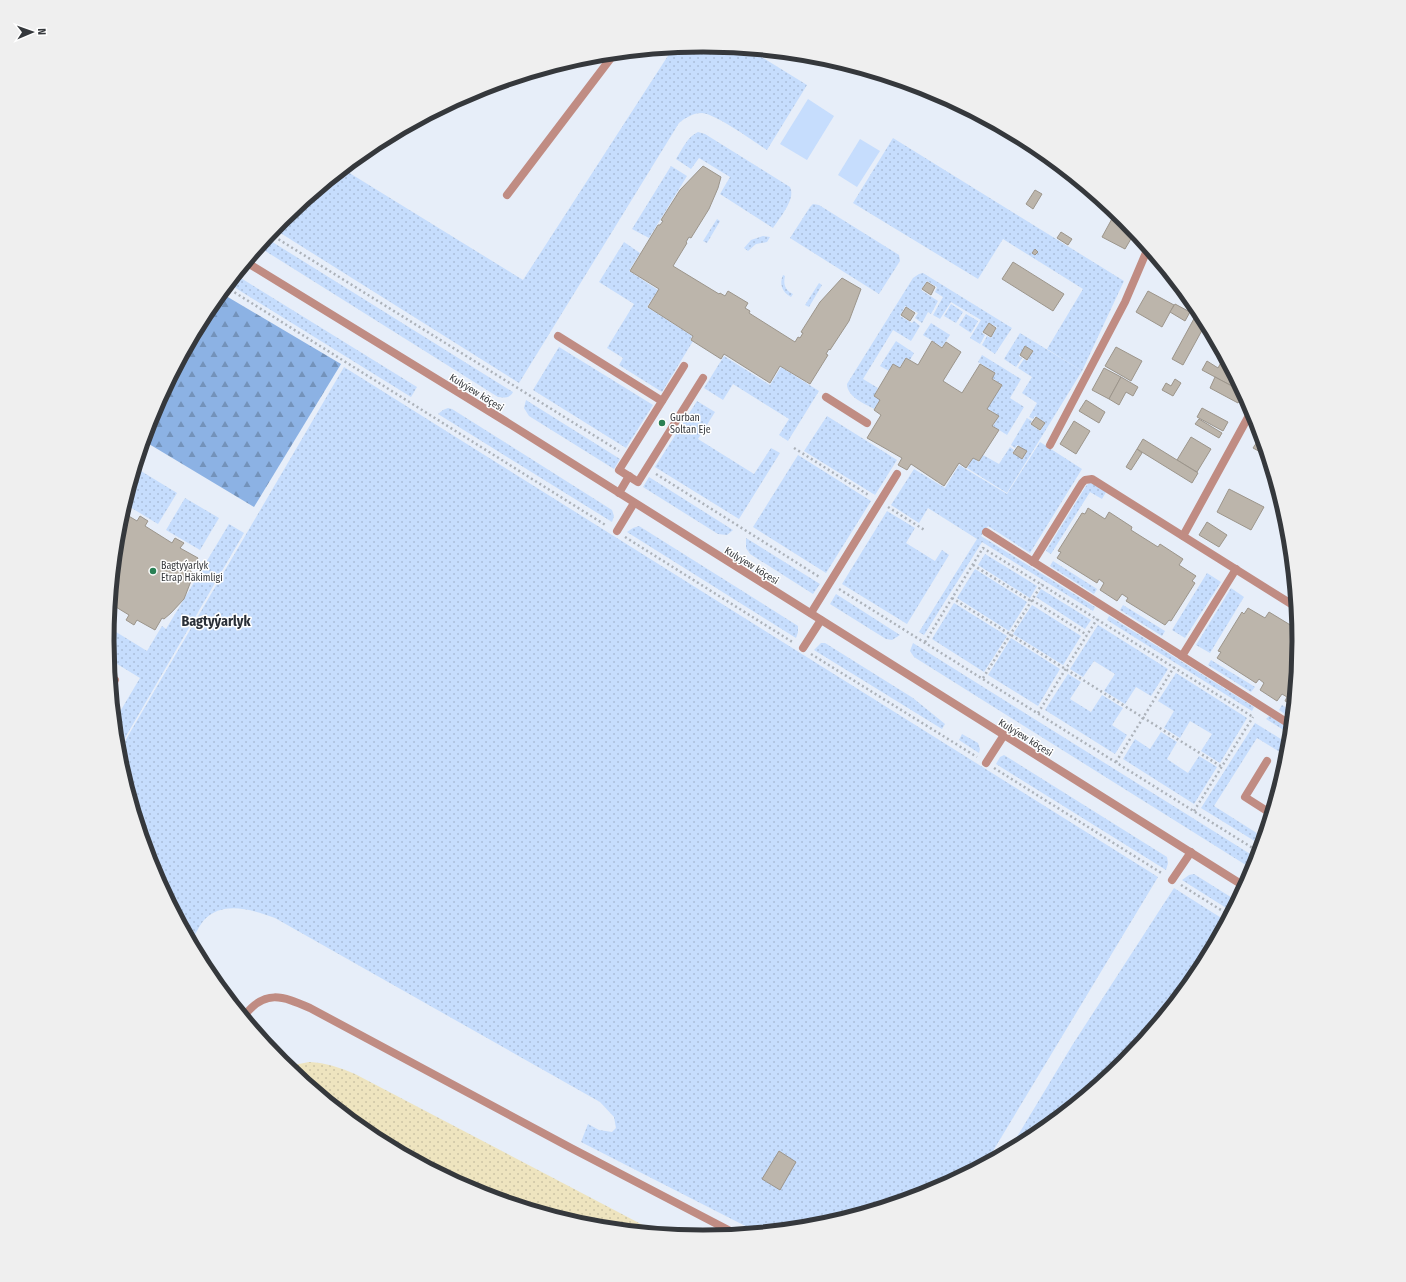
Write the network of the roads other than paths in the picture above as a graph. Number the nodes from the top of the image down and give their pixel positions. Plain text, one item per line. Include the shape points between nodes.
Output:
1 (610, 60) edge
2 (507, 194) dead end
3 (1146, 253) edge
4 (250, 265) edge
5 (558, 336) dead end
6 (684, 366) dead end
7 (703, 378) dead end
8 (826, 397) dead end
9 (662, 401) junction
10 (1248, 418) edge
11 (867, 423) dead end
12 (1050, 445) dead end
13 (897, 474) dead end
14 (629, 476) junction
15 (619, 493) junction
16 (634, 503) junction
17 (617, 531) road end
18 (986, 532) dead end
19 (1183, 536) junction
20 (1032, 562) junction
21 (1236, 570) junction
22 (1291, 604) edge
23 (811, 614) junction
24 (821, 620) junction
25 (803, 648) road end
26 (1182, 656) junction
27 (1286, 722) edge
28 (1004, 735) junction
29 (1267, 761) dead end
30 (986, 763) road end
31 (1266, 812) edge
32 (1191, 852) junction
33 (1172, 880) road end
34 (1239, 883) edge
35 (247, 1013) edge
36 (727, 1229) edge

1 - 2 street
3 - 12 street via 1125,302
4 - 15 street, Kulyýew köçesi
5 - 9 street
6 - 9 street
7 - 14 street via 638,482
8 - 11 street
9 - 14 street via 619,470
10 - 19 street
13 - 23 street
14 - 15 street
15 - 16 street, Kulyýew köçesi
16 - 17 street
16 - 23 street, Kulyýew köçesi
18 - 20 street
19 - 20 street via 1095,480 1088,479 1082,483
19 - 21 street
20 - 26 street
21 - 22 street
21 - 26 street
23 - 24 street, Kulyýew köçesi
24 - 25 street
24 - 28 street, Kulyýew köçesi
26 - 27 street
28 - 30 street
28 - 32 street, Kulyýew köçesi
29 - 31 street via 1245,797
32 - 33 street
32 - 34 street, Kulyýew köçesi
35 - 36 street via 256,1003 268,997 280,997 310,1008

